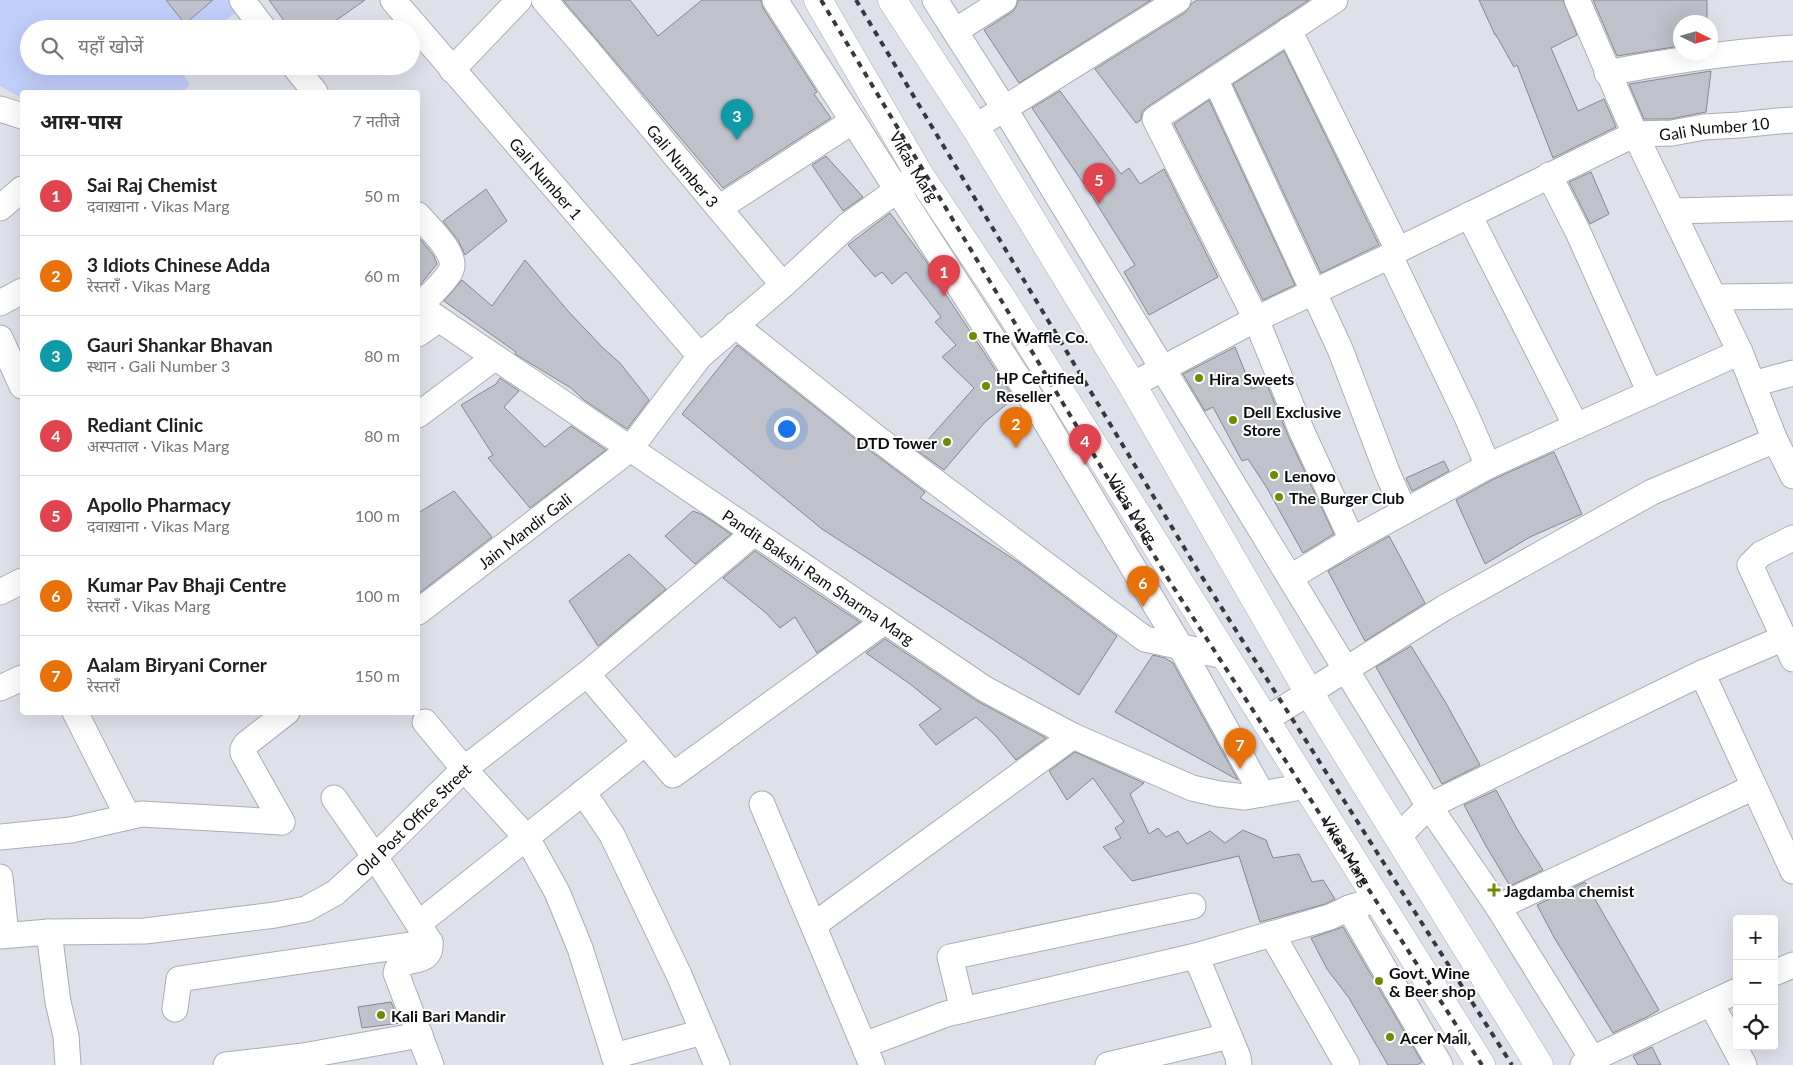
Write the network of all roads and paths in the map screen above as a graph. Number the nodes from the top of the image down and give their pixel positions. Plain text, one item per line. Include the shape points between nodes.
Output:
1 (242, 0) edge
2 (393, 0) edge
3 (520, 0) edge
4 (544, 0) edge
5 (775, 0) edge
6 (818, 0) edge
7 (892, 0) edge
8 (935, 0) edge
9 (1004, 0) edge
10 (1178, 0) edge
11 (1335, 0) edge
12 (1577, 0) edge
13 (257, 20) edge
14 (410, 20) edge
15 (1289, 30) junction
16 (955, 31) junction
17 (420, 32) edge
18 (1793, 48) edge
19 (452, 70) junction
20 (1607, 72) junction
21 (301, 75) edge
22 (1215, 79) junction
23 (313, 90) edge
24 (1004, 108) junction
25 (0, 109) edge
26 (20, 115) edge
27 (1793, 120) edge
28 (853, 121) junction
29 (975, 128) junction
30 (1635, 134) junction
31 (919, 174) junction
32 (1549, 175) junction
33 (897, 189) junction
34 (20, 190) edge
35 (0, 208) edge
36 (719, 208) junction
37 (1793, 208) edge
38 (1673, 211) junction
39 (1469, 215) junction
40 (420, 217) edge
41 (1394, 253) junction
42 (783, 285) junction
43 (1313, 291) junction
44 (20, 292) edge
45 (1793, 296) edge
46 (1714, 297) junction
47 (0, 303) edge
48 (425, 310) edge
49 (1256, 319) junction
50 (736, 325) junction
51 (420, 327) edge
52 (0, 338) edge
53 (1740, 352) junction
54 (700, 356) junction
55 (494, 358) junction
56 (1163, 369) junction
57 (1793, 373) edge
58 (20, 382) edge
59 (1753, 384) junction
60 (1132, 385) junction
61 (1650, 393) junction
62 (420, 414) edge
63 (1576, 426) junction
64 (1775, 440) junction
65 (630, 449) junction
66 (1488, 466) junction
67 (1792, 470) edge
68 (1404, 511) junction
69 (754, 533) junction
70 (1793, 538) edge
71 (1352, 540) junction
72 (1291, 577) junction
73 (20, 582) edge
74 (0, 592) edge
75 (420, 610) edge
76 (885, 621) junction
77 (1180, 646) junction
78 (1788, 649) edge
79 (1224, 656) junction
80 (1344, 669) junction
81 (1702, 673) junction
82 (587, 674) junction
83 (20, 679) edge
84 (0, 688) edge
85 (1308, 692) junction
86 (77, 715) edge
87 (282, 716) edge
88 (1265, 720) junction
89 (425, 722) dead end
90 (1073, 736) junction
91 (645, 743) junction
92 (464, 769) junction
93 (1306, 786) junction
94 (1754, 787) junction
95 (583, 792) junction
96 (1253, 795) junction
97 (334, 798) dead end
98 (762, 804) dead end
99 (1429, 806) junction
100 (128, 816) junction
101 (0, 837) edge
102 (1398, 837) junction
103 (526, 838) junction
104 (375, 857) junction
105 (1793, 871) edge
106 (0, 877) edge
107 (1378, 899) junction
108 (1192, 906) dead end
109 (1498, 907) junction
110 (1349, 908) junction
111 (814, 925) junction
112 (49, 932) junction
113 (424, 933) junction
114 (1272, 934) junction
115 (3, 936) edge
116 (1196, 956) junction
117 (1793, 964) edge
118 (1778, 971) edge
119 (1733, 993) edge
120 (1711, 1003) junction
121 (175, 1009) dead end
122 (962, 1010) junction
123 (703, 1032) junction
124 (420, 1035) junction
125 (1229, 1036) junction
126 (868, 1055) edge
127 (616, 1061) edge
128 (1590, 1063) edge
129 (68, 1065) edge
130 (226, 1065) edge
131 (431, 1065) edge
132 (717, 1065) edge
133 (1108, 1065) edge
134 (1239, 1065) edge
135 (1347, 1065) edge
136 (1440, 1065) edge
137 (1481, 1065) edge
138 (1539, 1065) edge
139 (1744, 1065) edge

1 - 13 street
2 - 14 street, Gali Number 1
3 - 19 street
4 - 36 street, Gali Number 3
5 - 28 street
6 - 31 main road, Vikas Marg
7 - 29 main road
8 - 16 street
9 - 16 street
10 - 24 street
11 - 15 street
12 - 20 street
15 - 22 street
15 - 41 street
16 - 24 street
17 - 19 street, Gali Number 1
18 - 20 street via 1673,60
19 - 54 street, Gali Number 1
20 - 30 street
21 - 23 street
22 - 43 street
22 - 49 street via 1155,120
24 - 29 street
24 - 56 street
25 - 26 street
27 - 30 street, Gali Number 10
28 - 33 street
28 - 36 street
29 - 60 main road
30 - 32 street
30 - 38 street
31 - 33 street, Jain Mandir Gali
31 - 79 main road, Vikas Marg via 1000,297
32 - 39 street
32 - 61 street
33 - 42 street, Jain Mandir Gali via 847,226
33 - 77 street via 1038,407
34 - 35 street
36 - 42 street, Gali Number 3
37 - 38 street
38 - 46 street
39 - 41 street
39 - 63 street
40 - 48 street via 449,252 452,261 451,271
41 - 43 street
41 - 66 street
42 - 50 street, Jain Mandir Gali
43 - 49 street
43 - 68 street via 1340,349
44 - 47 street
45 - 46 street
46 - 53 street
48 - 51 street
48 - 55 street, Pandit Bakshi Ram Sharma Marg
49 - 56 street
49 - 71 street via 1302,432
50 - 54 street, Jain Mandir Gali
50 - 77 street via 873,435 1145,639
52 - 58 street
53 - 59 street
53 - 61 street
54 - 65 street, Jain Mandir Gali
55 - 62 street
55 - 65 street, Pandit Bakshi Ram Sharma Marg
56 - 60 street
56 - 72 street
57 - 59 street
59 - 64 street
60 - 85 main road
61 - 63 street
63 - 66 street
64 - 67 street
64 - 80 street via 1652,492 1453,603
65 - 69 street, Pandit Bakshi Ram Sharma Marg
65 - 75 street, Jain Mandir Gali
66 - 68 street
68 - 71 street
69 - 76 street, Pandit Bakshi Ram Sharma Marg
69 - 82 street, Old Post Office Street
70 - 78 street via 1761,554 1750,565
71 - 72 street
72 - 80 street
73 - 74 street
76 - 90 street, Pandit Bakshi Ram Sharma Marg via 986,689
76 - 91 street via 673,775
77 - 79 street
77 - 96 street
78 - 81 street
79 - 88 main road, Vikas Marg
80 - 85 street
80 - 99 street
81 - 94 street
81 - 99 street
82 - 91 street
82 - 92 street, Old Post Office Street
83 - 84 street
85 - 88 street
85 - 102 main road
86 - 100 street
87 - 100 street via 246,744 243,753 282,822 141,814
88 - 93 main road, Vikas Marg
89 - 92 street
90 - 96 street, Pandit Bakshi Ram Sharma Marg via 1192,788 1219,794
90 - 111 street
91 - 95 street
92 - 103 street
92 - 104 street, Old Post Office Street
93 - 96 street, Pandit Bakshi Ram Sharma Marg
93 - 107 main road, Vikas Marg
94 - 105 street
94 - 109 street
95 - 103 street
95 - 123 street via 612,835
97 - 104 street
98 - 111 street
99 - 102 street
99 - 109 street
100 - 101 street via 71,830
102 - 138 main road
103 - 113 street
103 - 127 street via 557,892 580,948
104 - 112 street, Old Post Office Street via 335,893 306,908 276,915 145,931
104 - 113 street
106 - 115 street
107 - 110 street
107 - 137 main road, Vikas Marg
108 - 122 street via 950,957
109 - 128 street
110 - 114 street
110 - 136 street
111 - 126 street
112 - 115 street, Old Post Office Street
112 - 129 street
113 - 121 street via 179,979
113 - 124 street via 431,950 426,957 396,968
114 - 116 street
114 - 135 street
116 - 122 street
116 - 125 street
117 - 118 street
119 - 120 street
120 - 128 street
120 - 139 street
122 - 126 street via 946,1014
123 - 127 street
123 - 132 street
124 - 130 street via 303,1056
124 - 131 street
125 - 133 street
125 - 134 street

